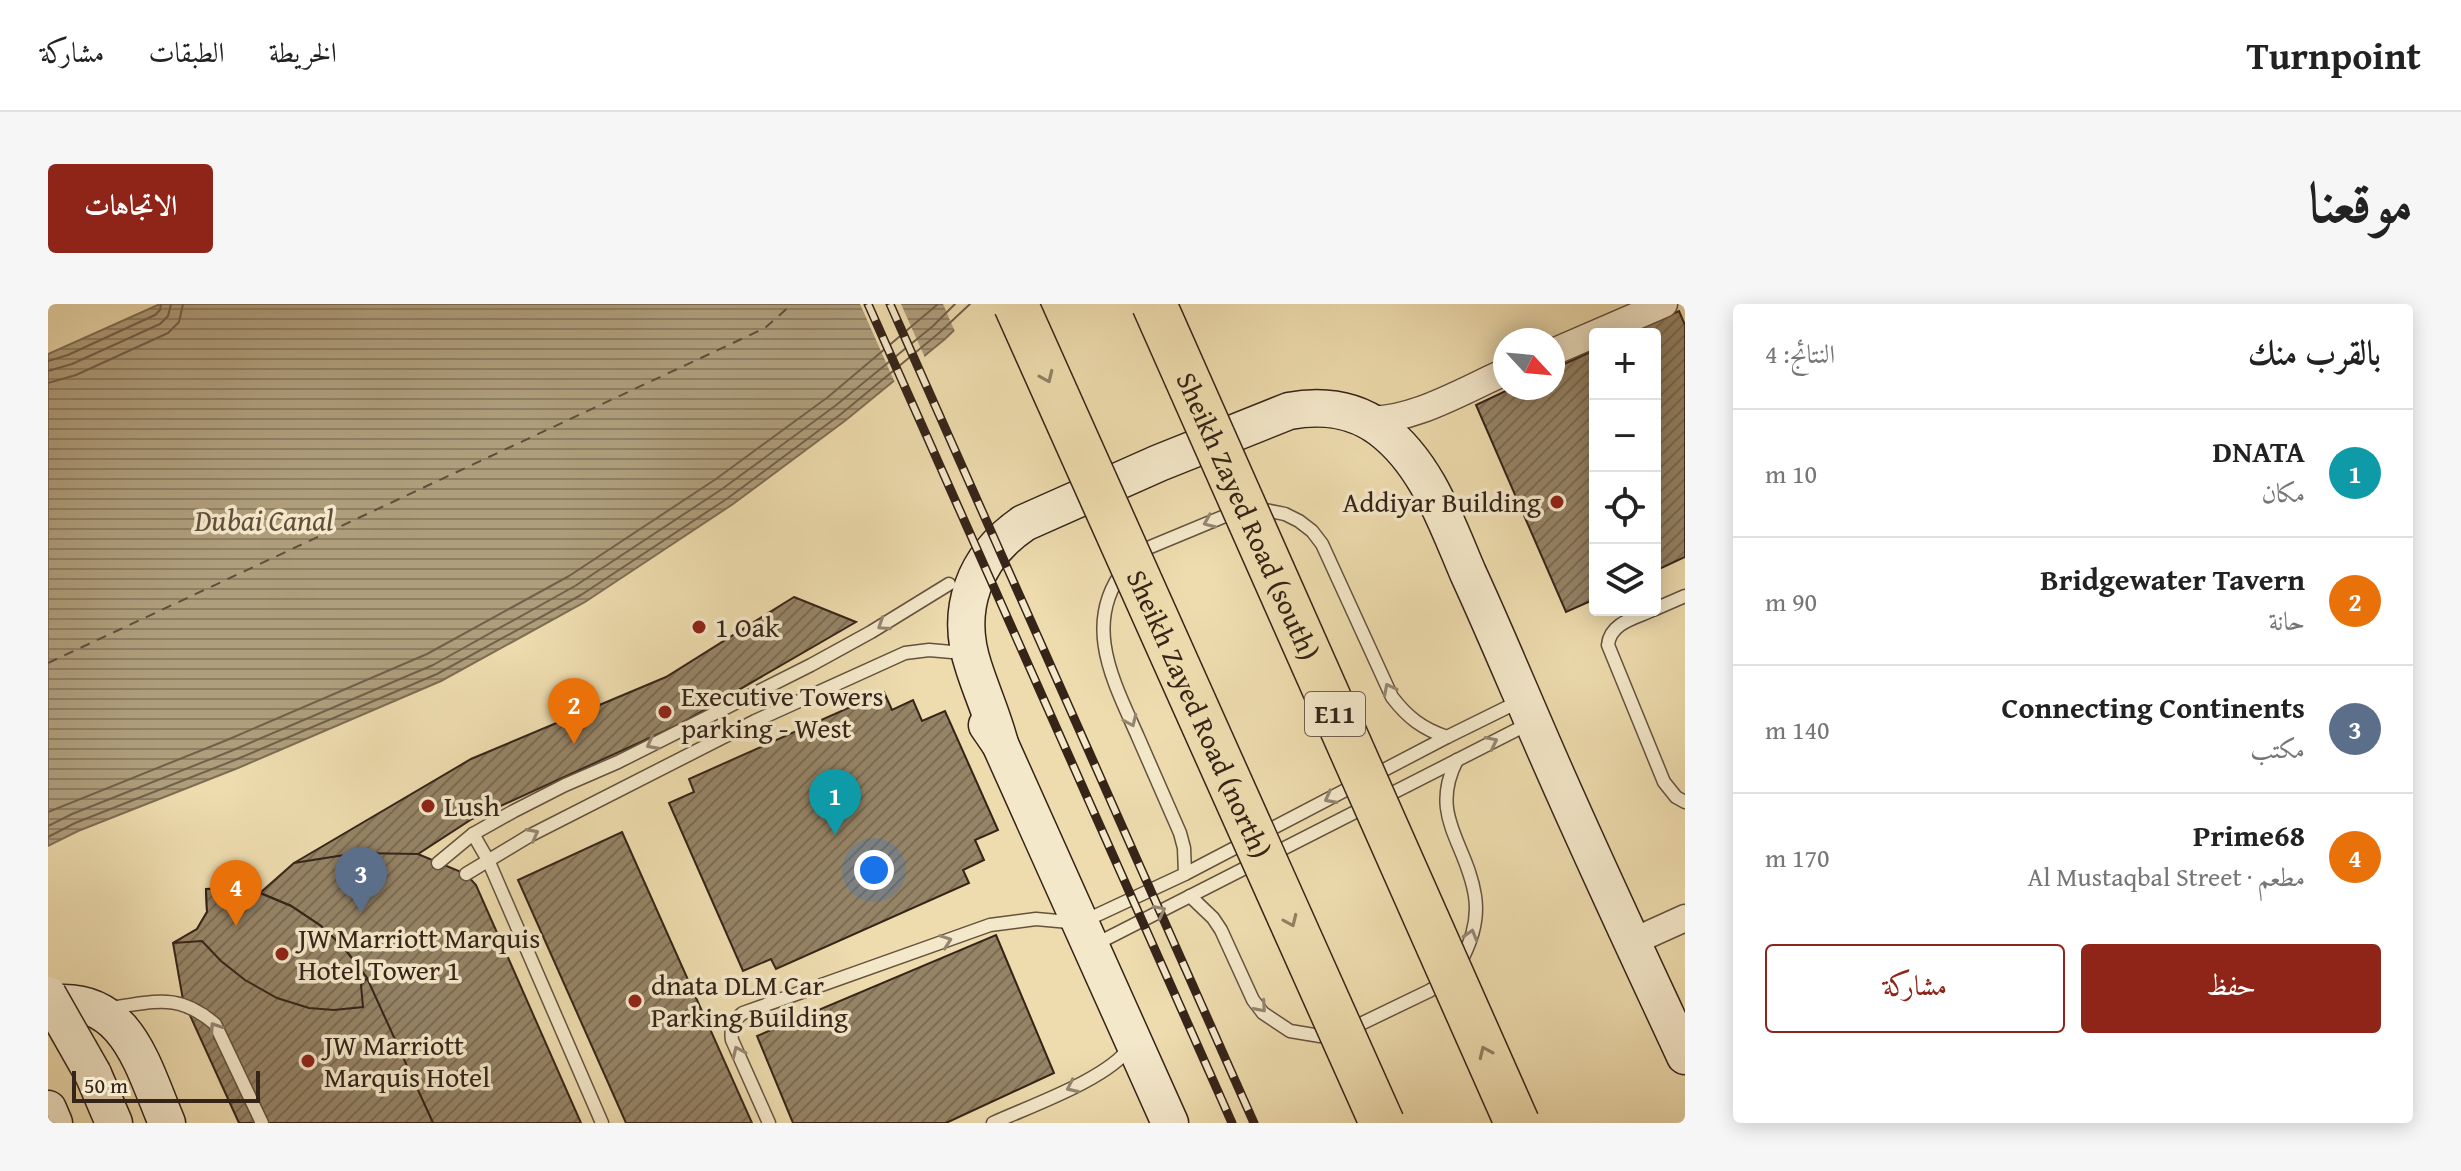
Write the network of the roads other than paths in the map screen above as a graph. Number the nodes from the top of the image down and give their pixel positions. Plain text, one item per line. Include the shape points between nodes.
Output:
1 (1154, 304) edge
2 (1664, 304) edge
3 (1016, 305) edge
4 (1565, 347) edge
5 (1493, 376) edge
6 (1382, 418) junction
7 (949, 584) junction
8 (1685, 596) edge
9 (1661, 607) edge
10 (1640, 616) edge
11 (952, 652) junction
12 (1529, 710) junction
13 (681, 730) junction
14 (1447, 737) junction
15 (1000, 744) junction
16 (692, 753) junction
17 (1457, 760) junction
18 (1685, 802) edge
19 (473, 834) junction
20 (488, 860) junction
21 (438, 863) dead end
22 (466, 874) dead end
23 (1185, 874) junction
24 (1190, 896) junction
25 (1685, 918) edge
26 (1086, 935) junction
27 (1632, 942) junction
28 (48, 995) edge
29 (48, 1004) edge
30 (98, 1009) junction
31 (1134, 1041) junction
32 (1685, 1056) edge
33 (48, 1109) edge
34 (54, 1123) edge
35 (114, 1123) edge
36 (167, 1123) edge
37 (262, 1123) edge
38 (602, 1123) edge
39 (769, 1123) edge
40 (993, 1123) edge
41 (1170, 1123) edge
42 (1382, 1123) edge
43 (1517, 1123) edge

43 -> 1 highway, Sheikh Zayed Road (south) / E11, bridge
2 - 4 street
3 -> 42 highway, Sheikh Zayed Road (north), bridge
5 - 6 street
6 - 7 street via 1385,404 1353,388 1317,383 1281,390 1002,517 974,538
6 - 12 street via 1382,429 1429,485
6 - 15 street via 1328,407 1289,411 1024,523 998,544 973,585 967,626 973,666
7 - 11 street via 945,618
7 -> 13 lane via 846,646
8 - 9 lane
10 - 18 lane via 1618,626 1608,645 1664,782
11 - 15 street
11 - 16 lane via 905,653
12 - 14 lane
17 -> 12 lane
12 - 27 street
13 - 16 lane
13 -> 19 lane
14 -> 23 lane
14 -> 23 lane via 1415,723 1392,697 1322,544 1299,521 1269,509 1242,510 1143,550 1122,572 1107,603 1106,658 1180,833
15 - 26 street
20 -> 16 lane
17 - 24 lane
24 -> 17 lane via 1221,930 1253,1000 1290,1031 1346,1031 1429,991 1458,967 1476,917 1472,882 1446,806 1449,775
19 - 20 lane
19 - 21 lane
20 - 22 lane
20 - 38 lane
23 - 26 lane
26 -> 24 lane
25 - 27 street
26 - 31 street
39 -> 26 lane via 732,1040 731,1028 743,1013 990,925 1036,919
27 - 32 street
28 - 35 street, bridge
29 - 30 street via 73,1002
30 - 36 street via 129,1038
37 -> 30 lane via 215,1024 204,1014 176,1001
31 -> 40 lane via 1101,1073
31 - 41 street
33 - 34 street

